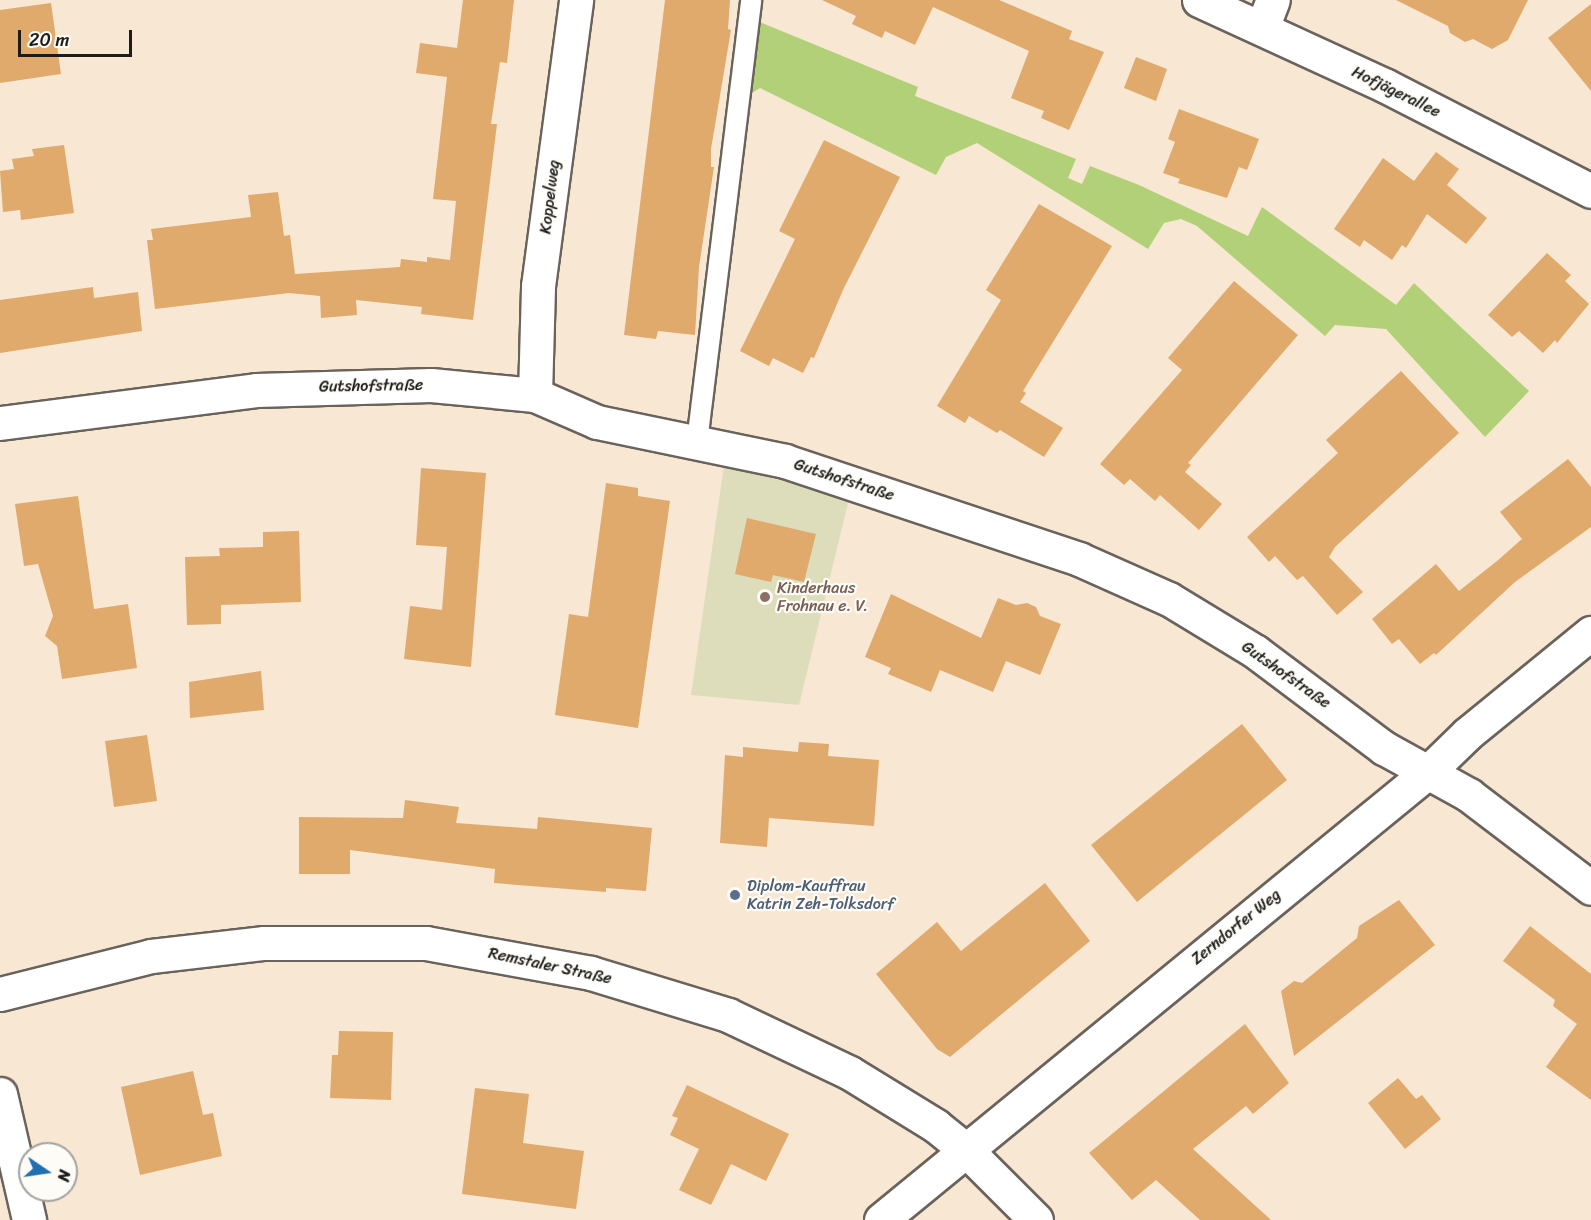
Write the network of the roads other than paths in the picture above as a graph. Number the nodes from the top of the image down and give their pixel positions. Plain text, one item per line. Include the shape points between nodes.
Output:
1 (576, 0) edge
2 (751, 0) edge
3 (1199, 0) edge
4 (1268, 14) edge
5 (1591, 191) edge
6 (535, 395) junction
7 (0, 423) edge
8 (697, 442) junction
9 (1591, 633) edge
10 (1429, 771) junction
11 (1591, 888) edge
12 (0, 994) edge
13 (0, 1094) edge
14 (966, 1150) junction
15 (29, 1220) edge
16 (880, 1220) edge
17 (1036, 1220) edge

1 - 6 street, Koppelweg via 538,286
2 - 8 lane
3 - 4 street, Hofjägerallee
4 - 5 street, Hofjägerallee
6 - 7 street, Gutshofstraße via 431,385 350,385 163,399
6 - 8 street, Gutshofstraße via 597,422
8 - 10 street, Gutshofstraße via 846,479 1121,577 1223,631 1384,748
9 - 10 street, Zerndorfer Weg via 1467,734
10 - 11 street, Gutshofstraße via 1469,795
10 - 14 street, Zerndorfer Weg
12 - 14 street, Remstaler Straße via 151,956 195,950 264,943 340,942 457,947 591,973 728,1015 850,1073 936,1126
13 - 15 street
14 - 16 street, Zerndorfer Weg
14 - 17 street, Remstaler Straße

